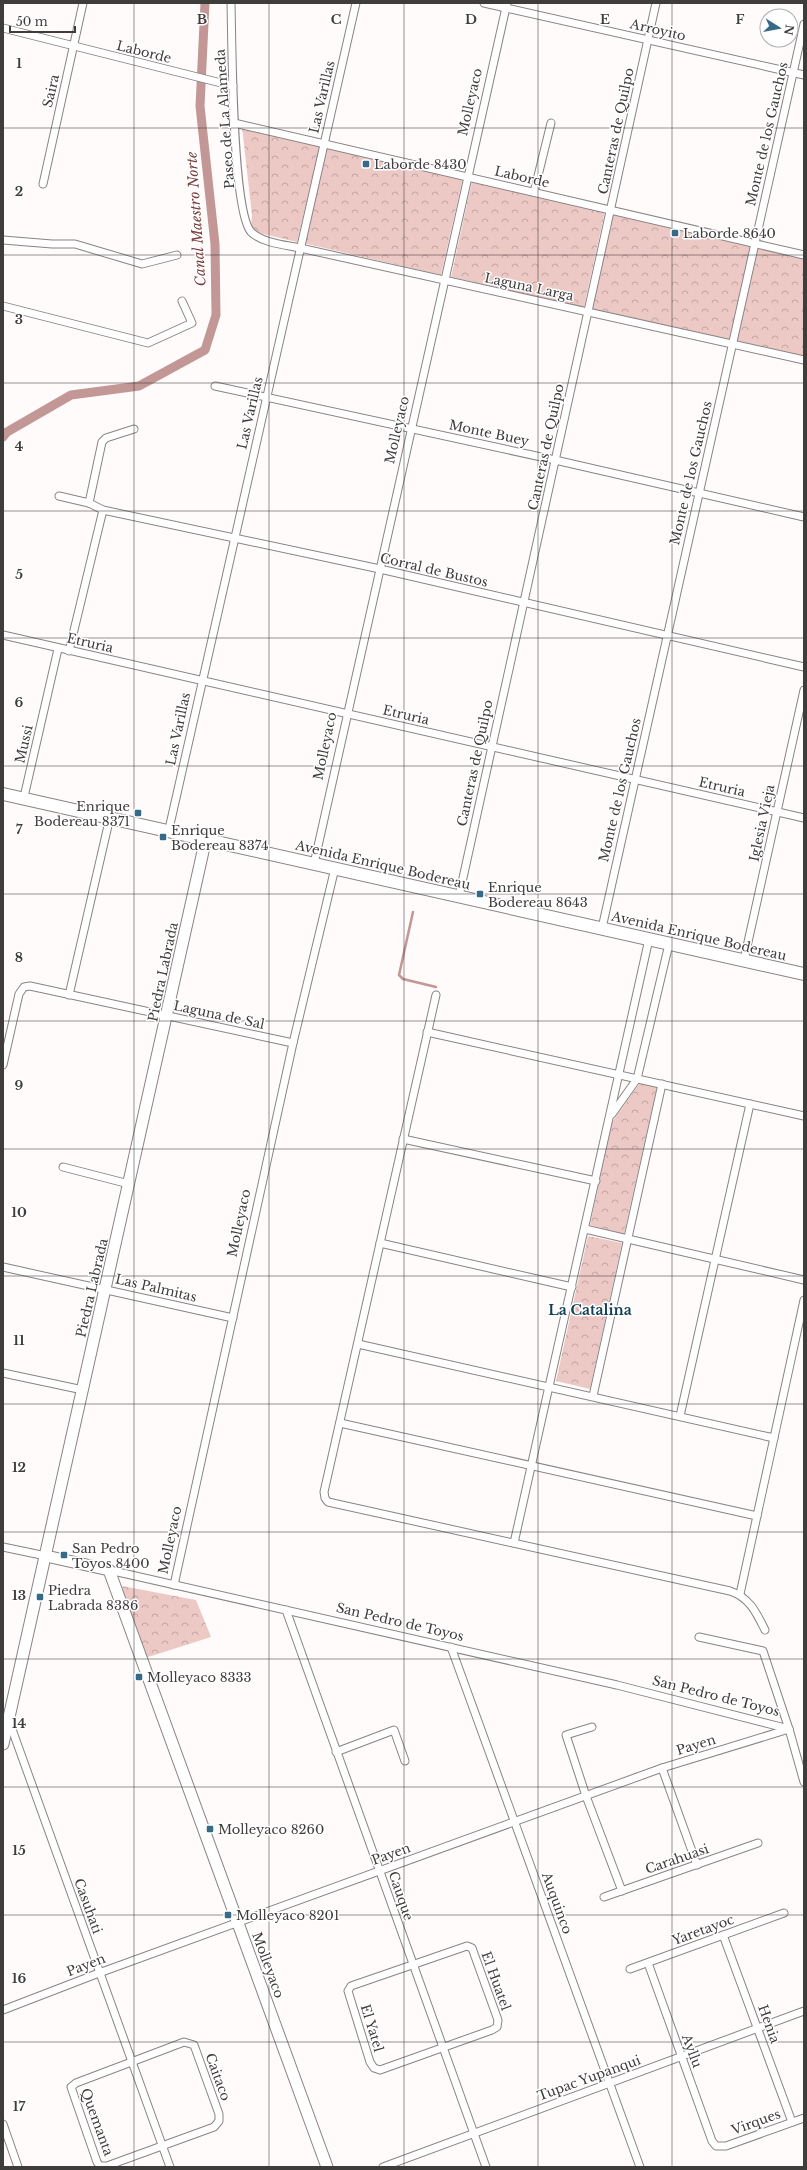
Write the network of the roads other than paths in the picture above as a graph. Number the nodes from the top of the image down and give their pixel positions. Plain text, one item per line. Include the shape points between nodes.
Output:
1 (83, 3) edge
2 (231, 3) edge
3 (356, 3) edge
4 (484, 3) edge
5 (656, 3) edge
6 (506, 5) edge
7 (804, 24) edge
8 (3, 28) edge
9 (648, 40) junction
10 (74, 47) junction
11 (793, 73) junction
12 (804, 75) edge
13 (233, 86) junction
14 (234, 123) junction
15 (551, 123) dead end
16 (324, 144) junction
17 (468, 176) junction
18 (43, 184) dead end
19 (534, 192) junction
20 (611, 210) junction
21 (251, 231) joint
22 (3, 240) edge
23 (754, 243) junction
24 (300, 248) junction
25 (177, 254) dead end
26 (804, 255) edge
27 (446, 281) junction
28 (182, 301) dead end
29 (3, 306) edge
30 (588, 312) junction
31 (732, 344) junction
32 (804, 360) edge
33 (215, 386) dead end
34 (266, 398) junction
35 (134, 429) dead end
36 (412, 429) junction
37 (555, 460) junction
38 (699, 493) junction
39 (59, 496) dead end
40 (89, 503) junction
41 (103, 510) junction
42 (804, 517) edge
43 (234, 538) junction
44 (380, 569) junction
45 (524, 603) junction
46 (3, 635) edge
47 (667, 636) junction
48 (58, 648) junction
49 (69, 651) junction
50 (804, 667) edge
51 (202, 680) junction
52 (804, 690) edge
53 (347, 714) junction
54 (491, 747) junction
55 (635, 779) junction
56 (3, 794) edge
57 (24, 797) junction
58 (776, 812) junction
59 (110, 817) junction
60 (804, 818) edge
61 (168, 829) junction
62 (206, 838) junction
63 (314, 864) junction
64 (335, 868) junction
65 (459, 896) junction
66 (602, 928) junction
67 (649, 939) junction
68 (669, 944) junction
69 (744, 960) junction
70 (804, 974) edge
71 (69, 995) junction
72 (436, 995) dead end
73 (168, 1016) junction
74 (427, 1032) junction
75 (293, 1043) junction
76 (3, 1065) edge
77 (620, 1075) junction
78 (637, 1079) junction
79 (662, 1084) junction
80 (750, 1104) junction
81 (610, 1116) junction
82 (804, 1116) edge
83 (403, 1139) junction
84 (63, 1167) dead end
85 (596, 1181) junction
86 (129, 1184) junction
87 (585, 1229) junction
88 (626, 1240) junction
89 (380, 1243) junction
90 (715, 1260) junction
91 (3, 1267) edge
92 (804, 1280) edge
93 (572, 1287) junction
94 (106, 1290) junction
95 (804, 1300) edge
96 (233, 1318) junction
97 (358, 1344) junction
98 (3, 1373) edge
99 (550, 1387) junction
100 (83, 1390) junction
101 (593, 1396) junction
102 (680, 1416) junction
103 (340, 1424) junction
104 (774, 1438) junction
105 (532, 1466) junction
106 (757, 1516) junction
107 (514, 1543) junction
108 (3, 1547) edge
109 (46, 1556) junction
110 (109, 1570) junction
111 (174, 1585) junction
112 (740, 1594) junction
113 (286, 1610) junction
114 (765, 1630) dead end
115 (699, 1637) dead end
116 (451, 1647) junction
117 (8, 1720) junction
118 (592, 1727) dead end
119 (789, 1729) junction
120 (3, 1740) edge
121 (336, 1752) junction
122 (800, 1756) edge
123 (405, 1761) dead end
124 (662, 1768) junction
125 (804, 1782) edge
126 (586, 1796) junction
127 (515, 1822) junction
128 (758, 1843) dead end
129 (697, 1864) junction
130 (379, 1871) junction
131 (622, 1891) junction
132 (604, 1897) dead end
133 (784, 1913) dead end
134 (238, 1923) junction
135 (723, 1935) junction
136 (648, 1963) junction
137 (412, 1964) junction
138 (630, 1969) dead end
139 (99, 1973) junction
140 (3, 2010) edge
141 (804, 2011) edge
142 (757, 2028) junction
143 (443, 2048) junction
144 (681, 2057) junction
145 (132, 2062) junction
146 (610, 2083) junction
147 (804, 2118) edge
148 (792, 2122) junction
149 (3, 2124) edge
150 (474, 2133) junction
151 (162, 2146) junction
152 (716, 2146) joint
153 (18, 2167) edge
154 (170, 2167) edge
155 (327, 2167) edge
156 (383, 2167) edge
157 (486, 2167) edge
158 (640, 2167) edge

1 - 10 street, Saira
2 - 13 street, Paseo de La Alameda
3 - 16 street, Las Varillas
4 - 6 street, Arroyito
5 - 9 street, Canteras de Quilpo
6 - 9 street, Arroyito
6 - 17 street, Molleyaco
7 - 11 street, Monte de los Gauchos
8 - 10 street, Laborde
9 - 11 street, Arroyito
9 - 20 street, Canteras de Quilpo
10 - 13 street, Laborde
10 - 18 street, Saira
11 - 12 street, Arroyito
11 - 23 street, Monte de los Gauchos
13 - 14 street, Paseo de La Alameda
14 - 16 street, Laborde
14 - 21 street, Paseo de La Alameda via 243,210
15 - 19 street
16 - 17 street, Laborde
16 - 24 street, Las Varillas
17 - 19 street, Laborde
17 - 27 street, Molleyaco
19 - 20 street, Laborde
20 - 23 street, Laborde
20 - 30 street, Canteras de Quilpo
21 - 24 street, Laguna Larga via 258,236
22 - 25 street via 75,244 142,264
23 - 26 street, Laborde
23 - 31 street, Monte de los Gauchos
24 - 27 street, Laguna Larga
24 - 34 street, Las Varillas
27 - 30 street, Laguna Larga
27 - 36 street, Molleyaco
28 - 29 street via 192,323 148,343
30 - 31 street, Laguna Larga
30 - 37 street, Canteras de Quilpo
31 - 32 street, Laguna Larga
31 - 38 street, Monte de los Gauchos
33 - 34 street, Monte Buey
34 - 36 street, Monte Buey
34 - 43 street, Las Varillas
35 - 40 street via 106,438 102,442
36 - 37 street, Monte Buey
36 - 44 street, Molleyaco
37 - 38 street, Monte Buey
37 - 45 street, Canteras de Quilpo
38 - 42 street, Monte Buey
38 - 47 street, Monte de los Gauchos
39 - 40 street, Corral de Bustos
40 - 41 street, Corral de Bustos
41 - 43 street, Corral de Bustos
41 - 49 street
43 - 44 street, Corral de Bustos
43 - 51 street, Las Varillas
44 - 45 street, Corral de Bustos
44 - 53 street, Molleyaco
45 - 47 street, Corral de Bustos
45 - 54 street, Canteras de Quilpo
46 - 48 street, Etruria
47 - 50 street, Corral de Bustos
47 - 55 street, Monte de los Gauchos
48 - 49 street, Etruria
48 - 57 street, Mussi
49 - 51 street, Etruria
51 - 53 street, Etruria
51 - 61 street, Las Varillas
52 - 58 street, Iglesia Vieja
53 - 54 street, Etruria
53 - 63 street, Molleyaco
54 - 55 street, Etruria
54 - 65 street, Canteras de Quilpo
55 - 58 street, Etruria
55 - 66 street, Monte de los Gauchos
56 - 57 main road, Avenida Enrique Bodereau
57 - 59 main road, Avenida Enrique Bodereau
58 - 60 street, Etruria
58 - 69 street, Iglesia Vieja
59 - 61 main road, Avenida Enrique Bodereau
59 - 71 street
61 - 62 main road, Avenida Enrique Bodereau
62 - 63 main road, Avenida Enrique Bodereau
62 - 73 main road, Piedra Labrada
63 - 64 main road, Avenida Enrique Bodereau
64 - 65 main road, Avenida Enrique Bodereau
64 - 75 street, Molleyaco
65 - 66 main road, Avenida Enrique Bodereau
66 - 67 main road, Avenida Enrique Bodereau
67 - 68 main road, Avenida Enrique Bodereau
67 - 77 street
68 - 69 main road, Avenida Enrique Bodereau
68 - 78 street
69 - 70 main road, Avenida Enrique Bodereau
71 - 73 street, Laguna de Sal
71 - 76 street, Laguna de Sal via 30,986 24,987 19,994
72 - 74 street
73 - 75 street, Laguna de Sal
73 - 86 main road, Piedra Labrada
74 - 77 street
74 - 83 street
75 - 96 street, Molleyaco
77 - 78 street
77 - 81 street
78 - 79 street
78 - 81 street
79 - 80 street
79 - 88 street
80 - 82 street
80 - 90 street
81 - 85 street
83 - 85 street
83 - 89 street
84 - 86 street
85 - 87 street
86 - 94 main road, Piedra Labrada
87 - 88 street
87 - 93 street
88 - 90 street
88 - 101 street
89 - 93 street
89 - 97 street
90 - 92 street
90 - 102 street
91 - 94 street, Las Palmitas
93 - 99 street
94 - 96 street, Las Palmitas
94 - 100 main road, Piedra Labrada
95 - 104 street
96 - 111 street, Molleyaco
97 - 99 street
97 - 103 street
98 - 100 street
99 - 101 street
99 - 105 street
100 - 109 main road, Piedra Labrada
101 - 102 street
102 - 104 street
103 - 105 street
103 - 107 street via 324,1501
104 - 106 street
105 - 106 street
105 - 107 street
106 - 112 street
107 - 112 street
108 - 109 street, San Pedro de Toyos
109 - 110 main road, San Pedro de Toyos
109 - 117 main road, Piedra Labrada
110 - 111 street, San Pedro de Toyos
110 - 134 main road, Molleyaco
111 - 113 street, San Pedro de Toyos
112 - 114 street via 757,1612
113 - 116 street, San Pedro de Toyos
113 - 121 street, Cauque
115 - 119 street via 763,1651
116 - 119 street, San Pedro de Toyos via 617,1685
116 - 127 street, Auquinco
117 - 120 main road, Piedra Labrada
117 - 139 street, Casuhati
118 - 126 street via 566,1735
119 - 122 street
119 - 124 street, Payen
121 - 123 street via 394,1730
121 - 130 street, Cauque
122 - 125 street
124 - 126 street, Payen
124 - 129 street
126 - 127 street, Payen
126 - 131 street
127 - 130 street, Payen
127 - 146 street, Auquinco
128 - 129 street, Carahuasi
129 - 131 street, Carahuasi
130 - 134 street, Payen
130 - 137 street, Cauque
131 - 132 street, Carahuasi
133 - 135 street, Yaretayoc
134 - 139 street, Payen
134 - 155 main road, Molleyaco
135 - 136 street, Yaretayoc
135 - 142 street, Henia
136 - 138 street, Yaretayoc
136 - 144 street, Ayllu
137 - 143 street, Cauque
137 - 143 street, El Huatel via 467,1946 472,1948 498,2020 497,2027
137 - 143 street, El Yatel via 351,1986 348,1991 370,2062 374,2068 380,2070
139 - 140 street, Payen
139 - 145 street, Casuhati
141 - 142 street, Tupac Yupanqui
142 - 144 street, Tupac Yupanqui
142 - 148 street, Henia
143 - 150 street, Cauque
144 - 146 street, Tupac Yupanqui
144 - 152 street, Ayllu
145 - 151 street, Casuhati
145 - 151 street, Caitaco via 184,2042 194,2045 219,2114 219,2121 214,2127
145 - 151 street, Quemanta via 71,2086 97,2162 100,2166 107,2166
146 - 150 street, Tupac Yupanqui
146 - 158 street, Auquinco
147 - 148 street, Virques
148 - 152 street, Virques via 726,2146
149 - 153 street
150 - 156 street, Tupac Yupanqui
150 - 157 street, Cauque
151 - 154 street, Casuhati

